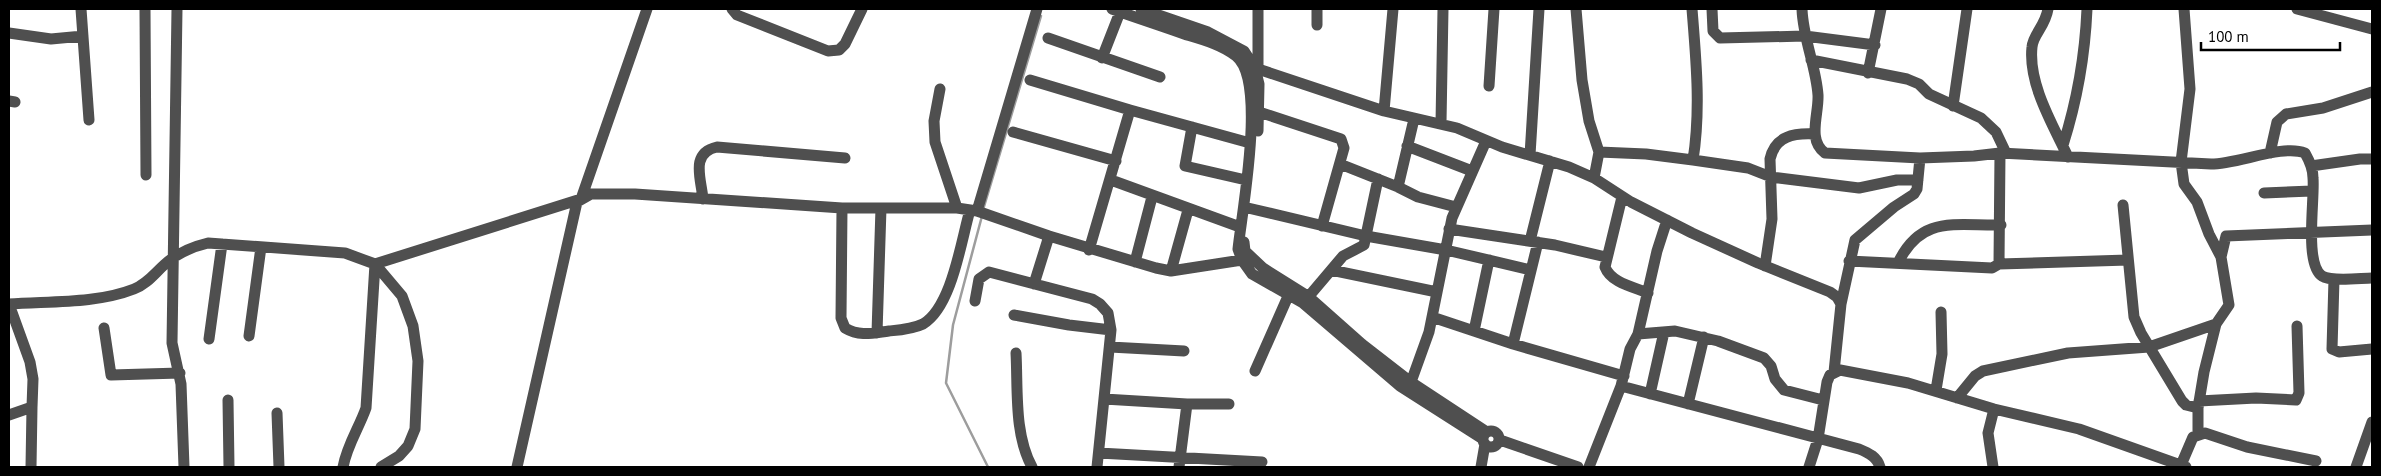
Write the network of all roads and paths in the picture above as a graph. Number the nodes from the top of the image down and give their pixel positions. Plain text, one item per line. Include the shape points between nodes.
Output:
1 (80, 9) edge
2 (145, 9) edge
3 (177, 9) edge
4 (647, 9) edge
5 (732, 9) edge
6 (862, 9) edge
7 (1037, 9) edge
8 (1141, 9) edge
9 (1258, 9) edge
10 (1317, 9) edge
11 (1393, 9) edge
12 (1443, 9) edge
13 (1494, 9) edge
14 (1539, 9) edge
15 (1576, 9) edge
16 (1692, 9) edge
17 (1712, 9) edge
18 (1802, 9) edge
19 (1881, 9) edge
20 (1967, 9) edge
21 (2048, 9) edge
22 (2087, 9) edge
23 (2184, 9) edge
24 (2297, 9) edge
25 (1116, 10) edge
26 (1167, 13) edge
27 (1317, 25) dead end
28 (2372, 29) edge
29 (9, 33) edge
30 (83, 36) junction
31 (1805, 36) junction
32 (1048, 38) dead end
33 (1874, 45) junction
34 (1102, 58) junction
35 (1811, 60) junction
36 (1253, 68) junction
37 (1868, 73) junction
38 (1160, 77) dead end
39 (1030, 80) dead end
40 (1489, 86) dead end
41 (940, 90) dead end
42 (2372, 92) edge
43 (1953, 106) junction
44 (1130, 110) junction
45 (1259, 112) junction
46 (1384, 112) junction
47 (1414, 119) junction
48 (89, 120) dead end
49 (1441, 124) junction
50 (1192, 128) junction
51 (1013, 132) dead end
52 (1814, 134) junction
53 (1486, 141) junction
54 (1250, 142) junction
55 (2063, 145) junction
56 (1407, 146) junction
57 (1599, 152) junction
58 (2003, 153) junction
59 (2270, 153) junction
60 (1530, 155) junction
61 (2068, 157) junction
62 (845, 158) dead end
63 (1920, 158) junction
64 (2372, 159) edge
65 (1693, 160) junction
66 (1550, 161) junction
67 (1116, 162) junction
68 (2181, 162) junction
69 (1340, 164) junction
70 (2311, 166) junction
71 (1472, 171) junction
72 (146, 175) dead end
73 (1771, 177) junction
74 (1378, 178) junction
75 (1594, 178) junction
76 (1111, 180) junction
77 (1246, 180) junction
78 (1918, 180) junction
79 (1398, 186) junction
80 (2312, 192) junction
81 (2264, 193) dead end
82 (1152, 197) junction
83 (1622, 197) junction
84 (582, 199) junction
85 (704, 199) junction
86 (2123, 204) dead end
87 (1456, 207) junction
88 (842, 208) junction
89 (881, 208) junction
90 (957, 208) junction
91 (1248, 208) junction
92 (973, 210) junction
93 (1188, 210) junction
94 (1667, 220) junction
95 (2000, 225) junction
96 (1322, 226) junction
97 (1240, 227) junction
98 (1449, 229) junction
99 (2372, 230) edge
100 (2312, 234) junction
101 (1049, 236) junction
102 (1366, 236) junction
103 (1534, 242) junction
104 (222, 244) junction
105 (261, 247) junction
106 (1090, 250) junction
107 (1446, 250) junction
108 (174, 256) junction
109 (1606, 257) junction
110 (2221, 257) junction
111 (1242, 260) junction
112 (1490, 260) junction
113 (2128, 260) junction
114 (1849, 261) junction
115 (1135, 262) junction
116 (375, 264) junction
117 (1898, 264) junction
118 (2000, 264) junction
119 (1765, 266) junction
120 (1331, 270) junction
121 (1531, 270) junction
122 (1171, 271) junction
123 (2372, 278) edge
124 (2334, 279) junction
125 (1034, 284) junction
126 (1437, 292) junction
127 (1648, 293) junction
128 (1289, 294) junction
129 (1306, 300) junction
130 (976, 301) dead end
131 (9, 304) edge
132 (1841, 304) junction
133 (1941, 312) dead end
134 (1014, 315) dead end
135 (1432, 317) junction
136 (2216, 324) junction
137 (2297, 326) dead end
138 (104, 328) dead end
139 (1111, 330) junction
140 (1474, 331) junction
141 (876, 332) junction
142 (1664, 332) junction
143 (1638, 334) junction
144 (249, 336) dead end
145 (1704, 337) junction
146 (209, 339) dead end
147 (1513, 344) junction
148 (1110, 347) junction
149 (2149, 347) junction
150 (2372, 349) edge
151 (1184, 350) dead end
152 (1016, 354) dead end
153 (1255, 371) dead end
154 (180, 372) junction
155 (1834, 372) junction
156 (1623, 381) junction
157 (1411, 382) junction
158 (1936, 390) junction
159 (1650, 394) junction
160 (1957, 398) junction
161 (228, 400) dead end
162 (1104, 400) junction
163 (1823, 400) junction
164 (1187, 404) junction
165 (1229, 404) dead end
166 (1688, 404) junction
167 (2198, 405) junction
168 (32, 407) junction
169 (1994, 409) junction
170 (277, 412) dead end
171 (9, 415) edge
172 (2372, 422) edge
173 (2198, 434) junction
174 (1818, 438) junction
175 (1485, 439) junction
176 (1099, 453) junction
177 (2316, 461) dead end
178 (1180, 462) edge
179 (1262, 462) dead end
180 (2184, 466) edge
181 (31, 467) edge
182 (184, 467) edge
183 (229, 467) edge
184 (279, 467) edge
185 (343, 467) edge
186 (381, 467) edge
187 (517, 467) edge
188 (1032, 467) edge
189 (1097, 467) edge
190 (1481, 467) edge
191 (1578, 467) edge
192 (1589, 467) edge
193 (1809, 467) edge
194 (1880, 467) edge
195 (1993, 467) edge
196 (2356, 467) edge

1 - 30 street
2 - 72 street
3 - 108 street
4 - 84 street
5 - 6 street via 737,15 828,51 839,50 845,44
7 - 92 street
8 - 26 street
9 - 36 street
10 - 27 street
11 - 46 street
12 - 49 street
13 - 40 street
14 - 60 street
15 - 57 street via 1582,80 1589,121
16 - 65 street via 1697,80
17 - 31 street via 1713,31 1720,38
18 - 31 street
19 - 33 street
20 - 43 street
21 - 55 street via 2046,20 2032,46 2031,62 2041,97
22 - 55 street via 2076,96
23 - 68 street via 2190,89
24 - 28 street
25 - 34 street
25 - 36 street via 1216,44
26 - 36 street via 1244,51
29 - 30 street via 51,38
30 - 48 street
31 - 33 street
31 - 35 street
32 - 34 street
33 - 37 street
34 - 38 street
35 - 37 street
35 - 52 street via 1818,98
36 - 45 street via 1259,84
36 - 46 street
36 - 54 street
37 - 43 street via 1907,79
39 - 44 street
41 - 90 street via 934,121 935,142
42 - 59 street via 2280,117
43 - 58 street via 1990,124
44 - 50 street
44 - 67 street
45 - 69 street via 1341,139 1344,148
45 - 91 street
46 - 47 street
47 - 49 street
47 - 56 street
49 - 53 street
50 - 54 street
50 - 77 street via 1185,166
51 - 67 street
52 - 63 street via 1825,153
52 - 73 street via 1795,133 1778,143 1770,158
53 - 60 street
53 - 71 street
54 - 77 street
55 - 61 street
56 - 71 street
56 - 79 street
57 - 65 street
57 - 75 street
58 - 61 street
58 - 63 street
58 - 95 street
59 - 68 street via 2228,164
59 - 70 street via 2299,150 2305,152
60 - 66 street
61 - 68 street
62 - 85 street via 710,149 699,159
63 - 78 street
64 - 70 street
65 - 73 street via 1748,168
66 - 75 street
66 - 103 street
67 - 76 street
68 - 110 street via 2184,184 2198,202
69 - 74 street
69 - 96 street
70 - 80 street
71 - 87 street
73 - 78 street via 1858,188 1897,180
73 - 119 street via 1772,219
74 - 79 street
74 - 102 street
75 - 83 street
76 - 82 street
76 - 106 street
77 - 97 street
78 - 114 street via 1912,197 1859,234
79 - 87 street via 1418,197
80 - 81 street
80 - 100 street
82 - 93 street
82 - 115 street
83 - 94 street
83 - 109 street
84 - 85 street via 591,194
84 - 116 street
84 - 187 street via 577,202
85 - 88 street
86 - 113 street
87 - 98 street
88 - 89 street
88 - 141 street via 841,318 845,328 859,335
89 - 90 street
89 - 141 street
90 - 92 street
91 - 96 street
91 - 129 street via 1245,251 1262,268
92 - 101 street
92 - 141 street via 938,310 922,324 911,328
93 - 97 street
93 - 122 street
94 - 119 street
94 - 127 street
95 - 117 street via 1951,226 1924,231 1906,247
95 - 118 street
96 - 102 street
97 - 111 street via 1238,248
98 - 103 street
98 - 107 street
99 - 100 street
100 - 110 street via 2226,236
100 - 124 street via 2317,270 2322,276
101 - 106 street
101 - 125 street
102 - 107 street
102 - 120 street via 1364,245 1343,256
103 - 109 street
103 - 121 street
104 - 105 street
104 - 108 street via 198,245
104 - 146 street
105 - 116 street via 345,253
105 - 144 street
106 - 115 street
107 - 112 street
107 - 126 street
108 - 131 street via 135,289 97,298
108 - 154 street via 172,343
109 - 127 street via 1605,267 1614,279
110 - 136 street via 2229,306
111 - 122 street
111 - 128 street via 1258,278
112 - 121 street
112 - 140 street
113 - 118 street
113 - 149 street via 2134,318
114 - 117 street
114 - 132 street
115 - 122 street
116 - 185 street via 366,408 350,442
116 - 186 street via 402,296 413,326 418,361 415,430 399,456
117 - 118 street via 1992,268
119 - 132 street via 1830,292
120 - 126 street
120 - 129 street
121 - 147 street
123 - 124 street
124 - 150 street via 2332,349 2339,352
125 - 130 street via 989,272 979,278
125 - 139 street via 1092,299 1108,313
126 - 135 street
127 - 143 street
128 - 129 street
128 - 153 street
129 - 157 street
129 - 175 street via 1400,386
131 - 168 street via 30,362
132 - 155 street
133 - 158 street via 1942,354
134 - 139 street
135 - 140 street
135 - 157 street
136 - 149 street
136 - 167 street
137 - 167 street via 2299,393 2296,400 2256,398
138 - 154 street via 111,374
139 - 148 street
140 - 147 street
142 - 143 street
142 - 145 street
142 - 159 street
143 - 156 street via 1630,349
145 - 163 street via 1764,358 1784,390
145 - 166 street
147 - 156 street
148 - 151 street
148 - 162 street
149 - 160 street via 2068,353 1983,371
149 - 167 street via 2182,401 2186,405
152 - 188 street via 1021,436 1024,453
154 - 182 street
155 - 158 street via 1852,371
155 - 163 street via 1827,382
156 - 159 street
156 - 192 street
157 - 175 street
158 - 160 street
159 - 166 street
160 - 169 street
161 - 183 street
162 - 164 street
162 - 176 street
163 - 174 street
164 - 165 street
164 - 178 street
166 - 174 street
167 - 173 street
168 - 171 street
168 - 181 street
169 - 180 street via 2079,429
169 - 195 street via 1988,433
170 - 184 street
172 - 196 street
173 - 177 street via 2205,433 2247,447
173 - 180 street via 2191,441
174 - 193 street
174 - 194 street via 1871,454
175 - 190 street
175 - 191 street via 1492,431 1500,440
176 - 178 street
176 - 189 street
178 - 179 street

